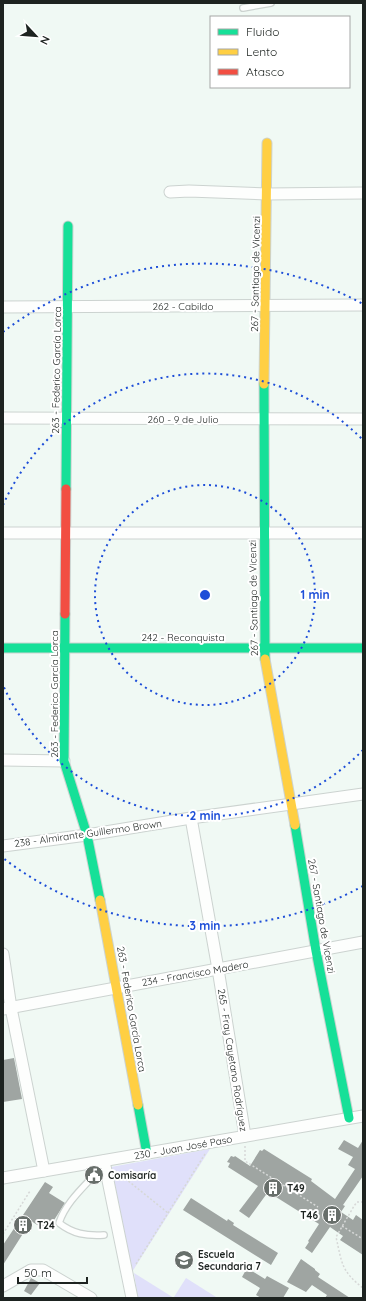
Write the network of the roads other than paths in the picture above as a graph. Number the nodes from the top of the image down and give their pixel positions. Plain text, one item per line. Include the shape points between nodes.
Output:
1 (272, 3) edge
2 (243, 8) dead end
3 (267, 143) dead end
4 (170, 192) dead end
5 (363, 193) edge
6 (267, 194) junction
7 (68, 226) dead end
8 (363, 305) edge
9 (3, 306) edge
10 (266, 306) junction
11 (68, 307) junction
12 (3, 418) edge
13 (66, 418) junction
14 (363, 419) edge
15 (264, 420) junction
16 (3, 532) edge
17 (65, 533) junction
18 (363, 533) edge
19 (264, 534) junction
20 (264, 647) junction
21 (3, 648) edge
22 (65, 648) junction
23 (363, 648) edge
24 (3, 760) edge
25 (64, 761) junction
26 (363, 794) edge
27 (292, 805) junction
28 (191, 818) junction
29 (87, 835) junction
30 (3, 846) edge
31 (363, 942) edge
32 (316, 951) junction
33 (3, 954) edge
34 (218, 969) junction
35 (117, 987) junction
36 (7, 1008) edge
37 (363, 1116) edge
38 (349, 1118) junction
39 (245, 1136) junction
40 (147, 1154) junction
41 (104, 1162) junction
42 (44, 1171) junction
43 (3, 1178) edge
44 (104, 1235) dead end
45 (3, 1286) edge
46 (91, 1298) edge
47 (132, 1298) edge

1 - 2 lane
3 - 6 street, 267 - Santiago de Vicenzi
4 - 6 street
5 - 6 street
6 - 10 street, 267 - Santiago de Vicenzi
7 - 11 street, 263 - Federico García Lorca
8 - 10 street, 262 - Cabildo
9 - 11 street, 262 - Cabildo
10 - 11 street, 262 - Cabildo
10 - 15 street, 267 - Santiago de Vicenzi
11 - 13 street, 263 - Federico García Lorca
12 - 13 street, 260 - 9 de Julio
13 - 15 street, 260 - 9 de Julio
13 - 17 street, 263 - Federico García Lorca
14 - 15 street, 260 - 9 de Julio
15 - 19 street, 267 - Santiago de Vicenzi
16 - 17 street
17 - 19 street
17 - 22 street, 263 - Federico García Lorca
18 - 19 street
19 - 20 street, 267 - Santiago de Vicenzi
20 - 22 street, 242 - Reconquista
20 - 23 street, 242 - Reconquista
20 - 27 street, 267 - Santiago de Vicenzi
21 - 22 street, 242 - Reconquista
22 - 25 street, 263 - Federico García Lorca
24 - 25 street
25 - 29 street, 263 - Federico García Lorca
26 - 27 street, 238 - Almirante Guillermo Brown
27 - 28 street, 238 - Almirante Guillermo Brown
27 - 32 street, 267 - Santiago de Vicenzi
28 - 29 street, 238 - Almirante Guillermo Brown
28 - 34 street, 265 - Fray Cayetano Rodríguez
29 - 30 street, 238 - Almirante Guillermo Brown
29 - 35 street, 263 - Federico García Lorca
31 - 32 street, 234 - Francisco Madero
32 - 34 street, 234 - Francisco Madero
32 - 38 street, 267 - Santiago de Vicenzi
33 - 36 street
34 - 35 street, 234 - Francisco Madero
34 - 39 street, 265 - Fray Cayetano Rodríguez
35 - 36 street, 234 - Francisco Madero
35 - 40 street, 263 - Federico García Lorca
36 - 42 street
37 - 38 street, 230 - Juan José Paso
38 - 39 street, 230 - Juan José Paso
39 - 40 street, 230 - Juan José Paso
40 - 41 street, 230 - Juan José Paso
41 - 42 street, 230 - Juan José Paso
41 - 44 lane via 68,1204 59,1223 66,1229 86,1236
41 - 47 street
42 - 43 street, 230 - Juan José Paso
45 - 46 street via 31,1270 43,1270

